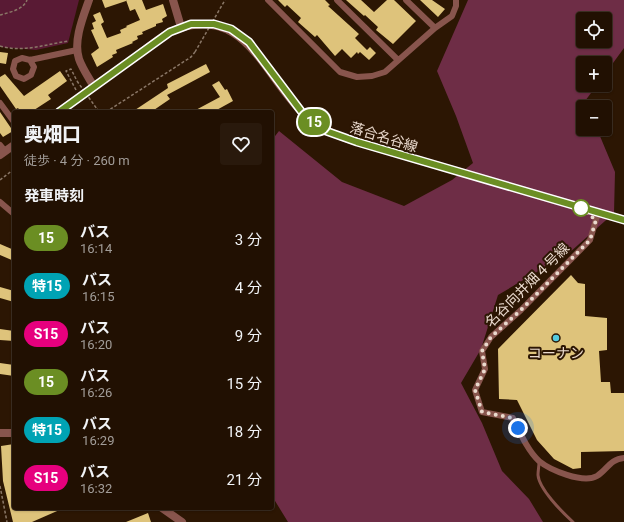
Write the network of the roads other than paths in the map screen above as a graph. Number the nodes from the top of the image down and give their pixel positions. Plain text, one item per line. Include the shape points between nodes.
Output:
1 (89, 0) edge
2 (173, 0) edge
3 (268, 0) edge
4 (337, 0) edge
5 (406, 0) edge
6 (456, 0) edge
7 (181, 27) junction
8 (435, 28) junction
9 (77, 50) junction
10 (30, 60) dead end
11 (398, 60) junction
12 (94, 87) junction
13 (1, 106) edge
14 (62, 110) edge
15 (12, 120) edge
16 (12, 146) edge
17 (2, 150) edge
18 (0, 202) edge
19 (12, 212) edge
20 (598, 213) junction
21 (624, 220) edge
22 (0, 433) edge
23 (12, 433) edge
24 (624, 458) edge
25 (539, 461) junction
26 (165, 510) edge
27 (182, 522) edge
28 (573, 522) edge

1 - 9 street
2 - 7 street
3 - 11 street via 340,72 357,77 372,76 385,72
4 - 11 street
5 - 8 street
6 - 8 street via 452,16
7 - 12 street, 落合名谷線 via 167,34
7 - 20 street, 落合名谷線 via 191,24 214,24 240,34 249,42 301,111 333,134
8 - 11 street
9 - 10 street
9 - 12 street
12 - 14 street, 落合名谷線
13 - 15 street
16 - 17 street
18 - 19 street
20 - 21 street, 落合名谷線
20 - 25 street, 名谷向井畑４号線 via 590,240 491,337 482,351 485,369 475,390 482,412 513,418 528,447
22 - 23 street
24 - 25 street, 名谷向井畑４号線 via 617,458 597,476 587,480 572,478
25 - 28 lane via 538,475 542,485
26 - 27 street

